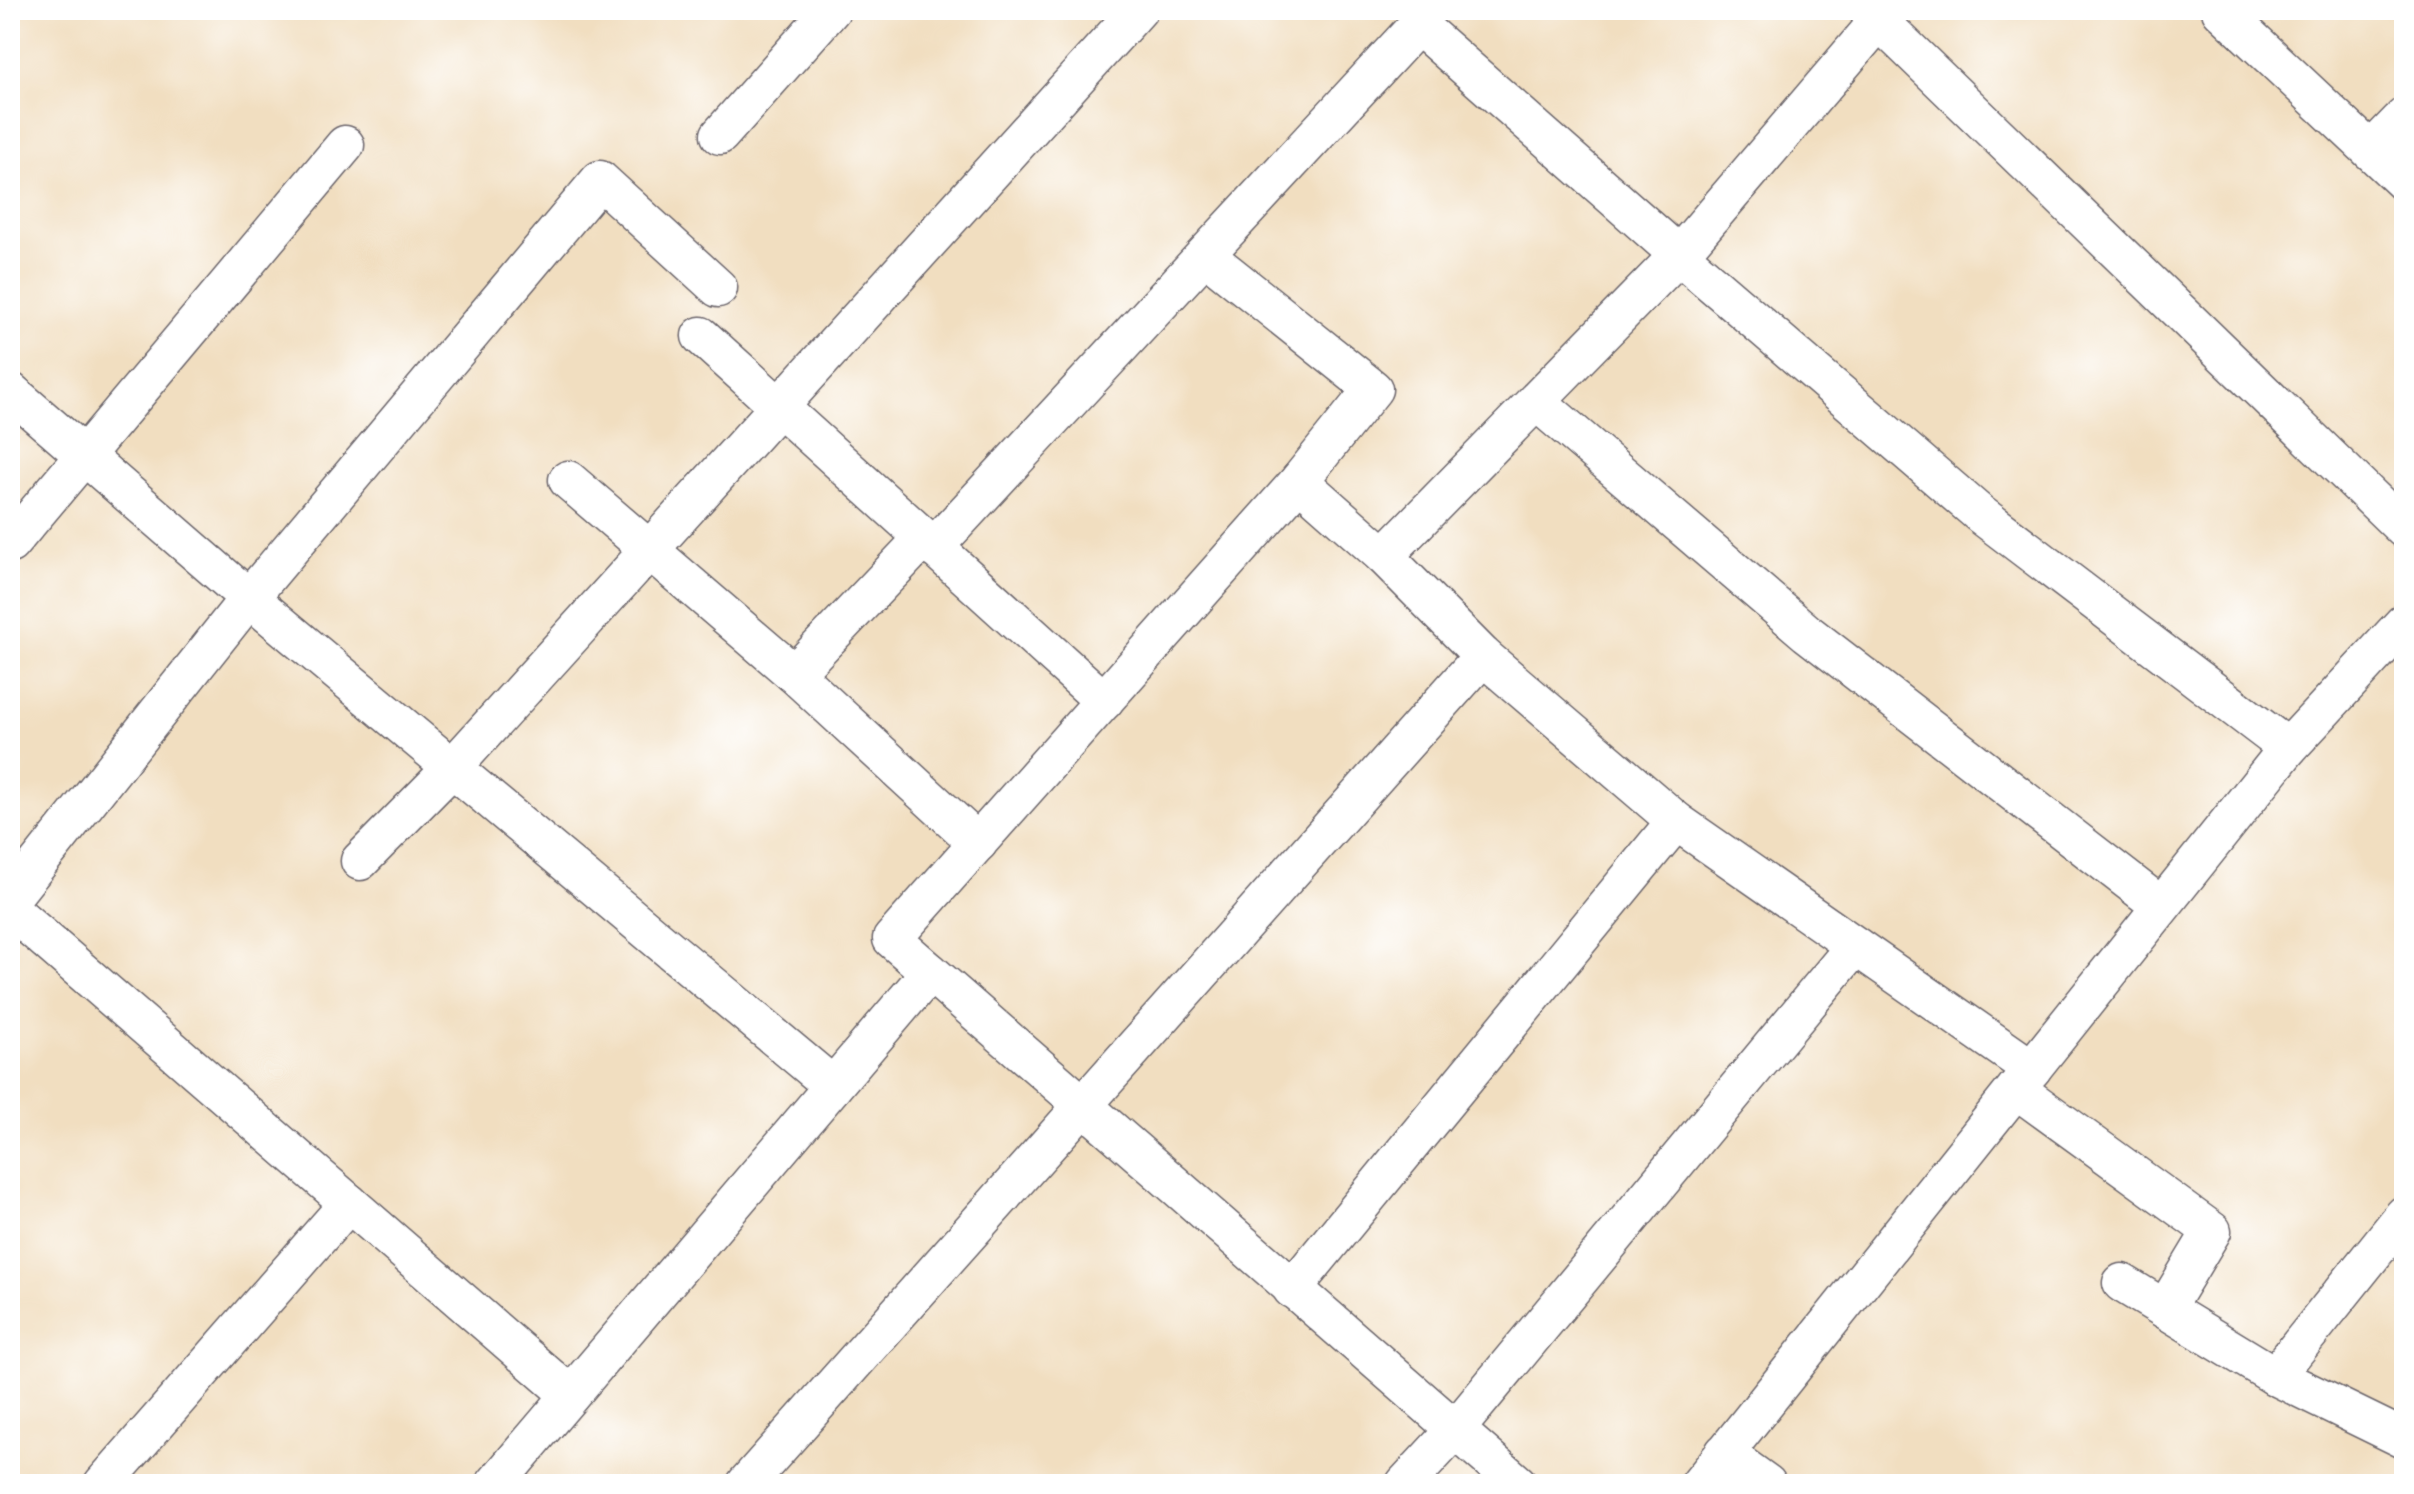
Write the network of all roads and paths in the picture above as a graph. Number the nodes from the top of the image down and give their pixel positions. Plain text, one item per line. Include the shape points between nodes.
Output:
1 (831, 10) edge
2 (1138, 10) edge
3 (2221, 10) edge
4 (1879, 14) edge
5 (1422, 18) edge
6 (2404, 117) edge
7 (720, 135) dead end
8 (345, 145) dead end
9 (2371, 151) junction
10 (2404, 182) edge
11 (1205, 255) junction
12 (1679, 255) junction
13 (718, 288) dead end
14 (701, 336) dead end
15 (10, 391) edge
16 (1536, 401) junction
17 (780, 408) junction
18 (85, 456) junction
19 (568, 480) dead end
20 (1299, 481) junction
21 (2404, 529) edge
22 (928, 543) junction
23 (10, 544) edge
24 (650, 550) junction
25 (1384, 556) junction
26 (249, 598) junction
27 (2404, 623) edge
28 (1483, 656) junction
29 (794, 674) junction
30 (1104, 701) junction
31 (2288, 748) junction
32 (452, 768) junction
33 (1676, 821) junction
34 (978, 843) junction
35 (360, 861) dead end
36 (10, 899) edge
37 (2161, 906) junction
38 (10, 909) edge
39 (1855, 946) junction
40 (930, 972) junction
41 (2024, 1079) junction
42 (833, 1086) junction
43 (1082, 1107) junction
44 (349, 1203) junction
45 (2404, 1215) edge
46 (2122, 1283) dead end
47 (1292, 1289) junction
48 (2165, 1309) junction
49 (2275, 1376) junction
50 (570, 1395) junction
51 (1455, 1430) junction
52 (2404, 1439) edge
53 (1724, 1453) junction
54 (103, 1484) edge
55 (495, 1484) edge
56 (746, 1484) edge
57 (1405, 1484) edge
58 (1518, 1484) edge
59 (1700, 1484) edge
60 (1767, 1484) edge

1 - 7 street
2 - 17 street
3 - 9 street
4 - 12 street
4 - 21 street
5 - 11 street
5 - 12 street
6 - 9 street
8 - 18 street
9 - 10 street
11 - 20 street via 1373,389
11 - 22 street
12 - 16 street
12 - 31 street via 1980,514
13 - 26 street via 600,180
14 - 17 street
15 - 18 street
16 - 25 street
16 - 37 street via 1807,633
17 - 22 street
17 - 24 street
18 - 23 street
18 - 26 street
19 - 24 street
20 - 25 street
20 - 30 street
22 - 29 street
22 - 30 street
24 - 29 street
24 - 32 street
25 - 28 street
26 - 32 street
26 - 36 street
27 - 31 street
28 - 33 street
28 - 43 street
29 - 34 street
30 - 34 street
31 - 37 street
32 - 35 street
32 - 42 street
33 - 39 street
33 - 47 street
34 - 40 street via 892,939
37 - 41 street
38 - 44 street
39 - 41 street
39 - 51 street
40 - 42 street
40 - 43 street
41 - 48 street via 2212,1231
41 - 53 street
42 - 50 street
43 - 47 street
43 - 56 street
44 - 50 street
44 - 54 street
45 - 49 street
46 - 48 street
47 - 51 street
48 - 49 street
49 - 52 street
50 - 55 street
51 - 57 street
51 - 58 street
53 - 59 street
53 - 60 street

